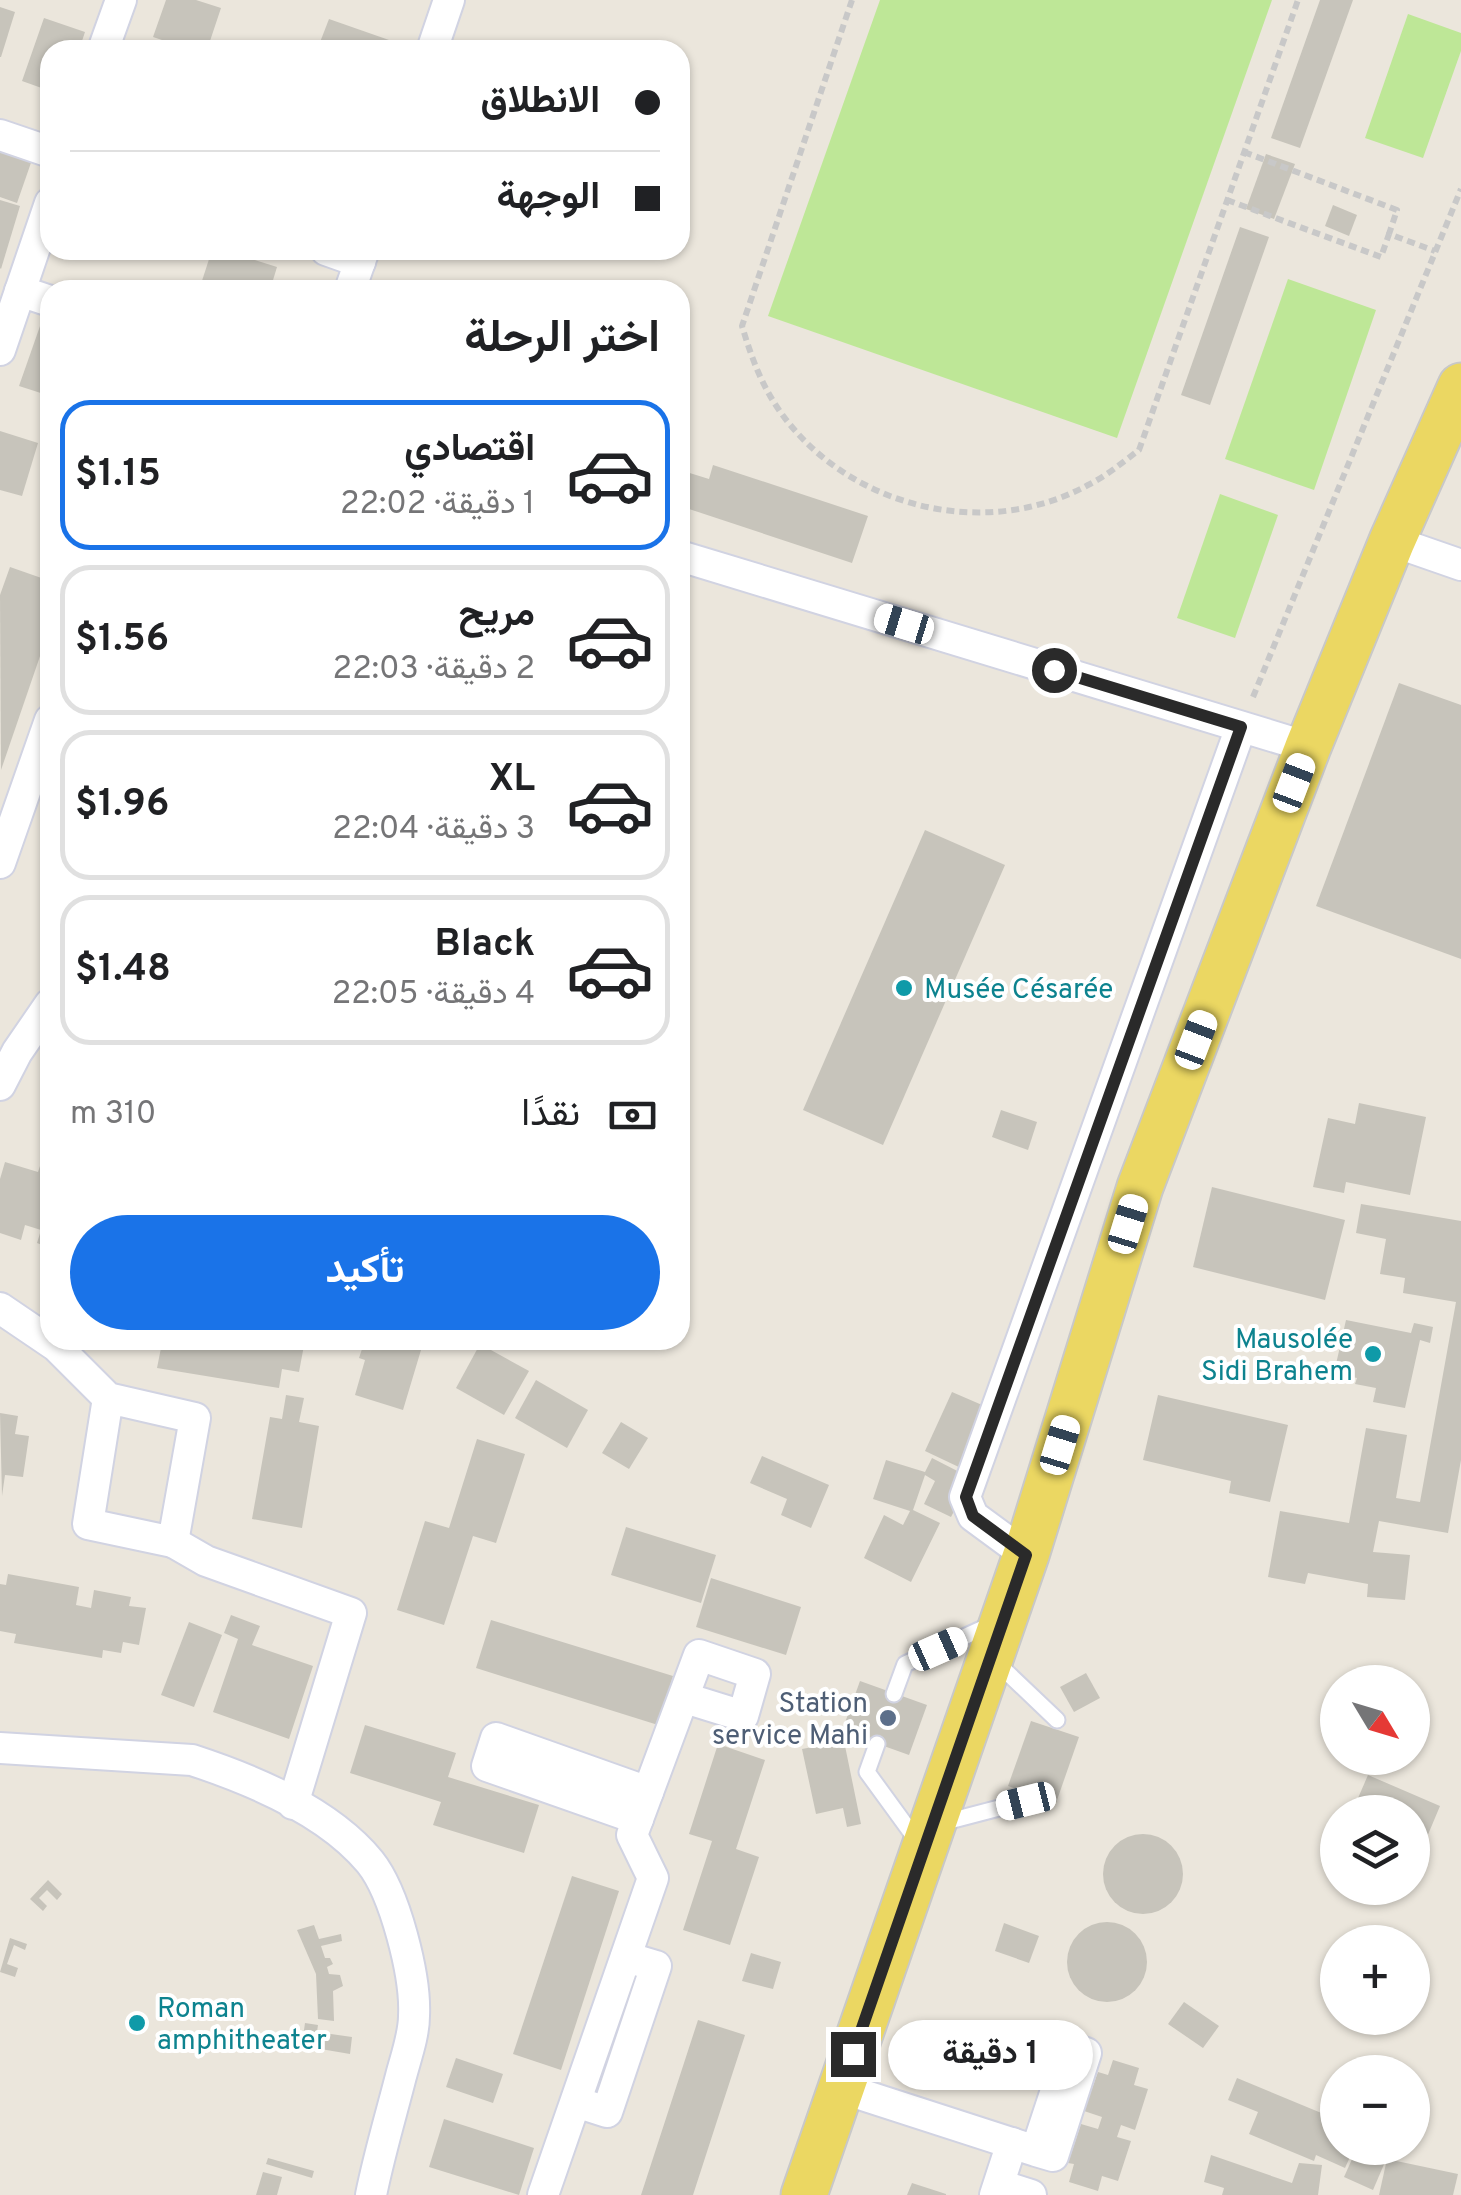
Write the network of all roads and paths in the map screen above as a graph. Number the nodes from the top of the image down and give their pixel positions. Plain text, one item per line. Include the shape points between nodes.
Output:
1 (120, 0) edge
2 (449, 0) edge
3 (852, 0) edge
4 (1298, 0) edge
5 (106, 40) edge
6 (435, 40) edge
7 (0, 134) edge
8 (40, 148) edge
9 (1244, 152) junction
10 (1461, 189) edge
11 (1227, 200) junction
12 (40, 232) edge
13 (1389, 234) junction
14 (1436, 251) junction
15 (20, 290) junction
16 (40, 297) edge
17 (0, 350) edge
18 (1461, 386) edge
19 (1392, 541) junction
20 (690, 559) edge
21 (1461, 565) edge
22 (1241, 727) junction
23 (1308, 746) junction
24 (40, 749) edge
25 (0, 863) edge
26 (40, 1014) edge
27 (8, 1048) edge
28 (0, 1085) edge
29 (0, 1308) edge
30 (40, 1335) edge
31 (60, 1350) edge
32 (108, 1398) junction
33 (174, 1542) junction
34 (1026, 1555) junction
35 (997, 1638) junction
36 (894, 1694) dead end
37 (685, 1698) dead end
38 (1057, 1720) dead end
39 (877, 1744) dead end
40 (0, 1748) edge
41 (1026, 1801) dead end
42 (293, 1804) junction
43 (930, 1838) junction
44 (841, 2088) junction
45 (371, 2190) edge
46 (997, 2190) edge
47 (543, 2195) edge
48 (804, 2195) edge
49 (1031, 2195) edge

1 - 5 street
2 - 6 street
3 - 11 path via 742,326 763,384 799,435 847,476 904,502 997,512 1087,486 1138,450
4 - 9 path
7 - 8 street
9 - 11 path
9 - 13 path via 1397,210
10 - 14 path
11 - 13 path via 1381,257
12 - 15 street
13 - 14 path
14 - 22 path
15 - 16 street
15 - 17 street
18 - 19 main road
19 - 21 street
19 - 23 main road
20 - 22 street
22 - 23 street
22 - 34 street via 966,1497 973,1516
23 - 34 main road via 1140,1187
24 - 25 street
26 - 27 street
27 - 28 street
29 - 30 street
31 - 32 street
32 - 33 street via 195,1418
32 - 33 street via 88,1524
33 - 42 street via 206,1562 351,1613
34 - 35 main road
35 - 36 lane via 905,1664
35 - 38 lane
35 - 43 main road
37 - 47 street via 632,1834 653,1878
39 - 43 lane via 868,1772
40 - 42 street via 192,1760
41 - 43 lane
42 - 45 street via 371,1864 408,1958 414,2018
43 - 44 main road
44 - 46 street via 1024,2147
44 - 48 main road
46 - 49 street

